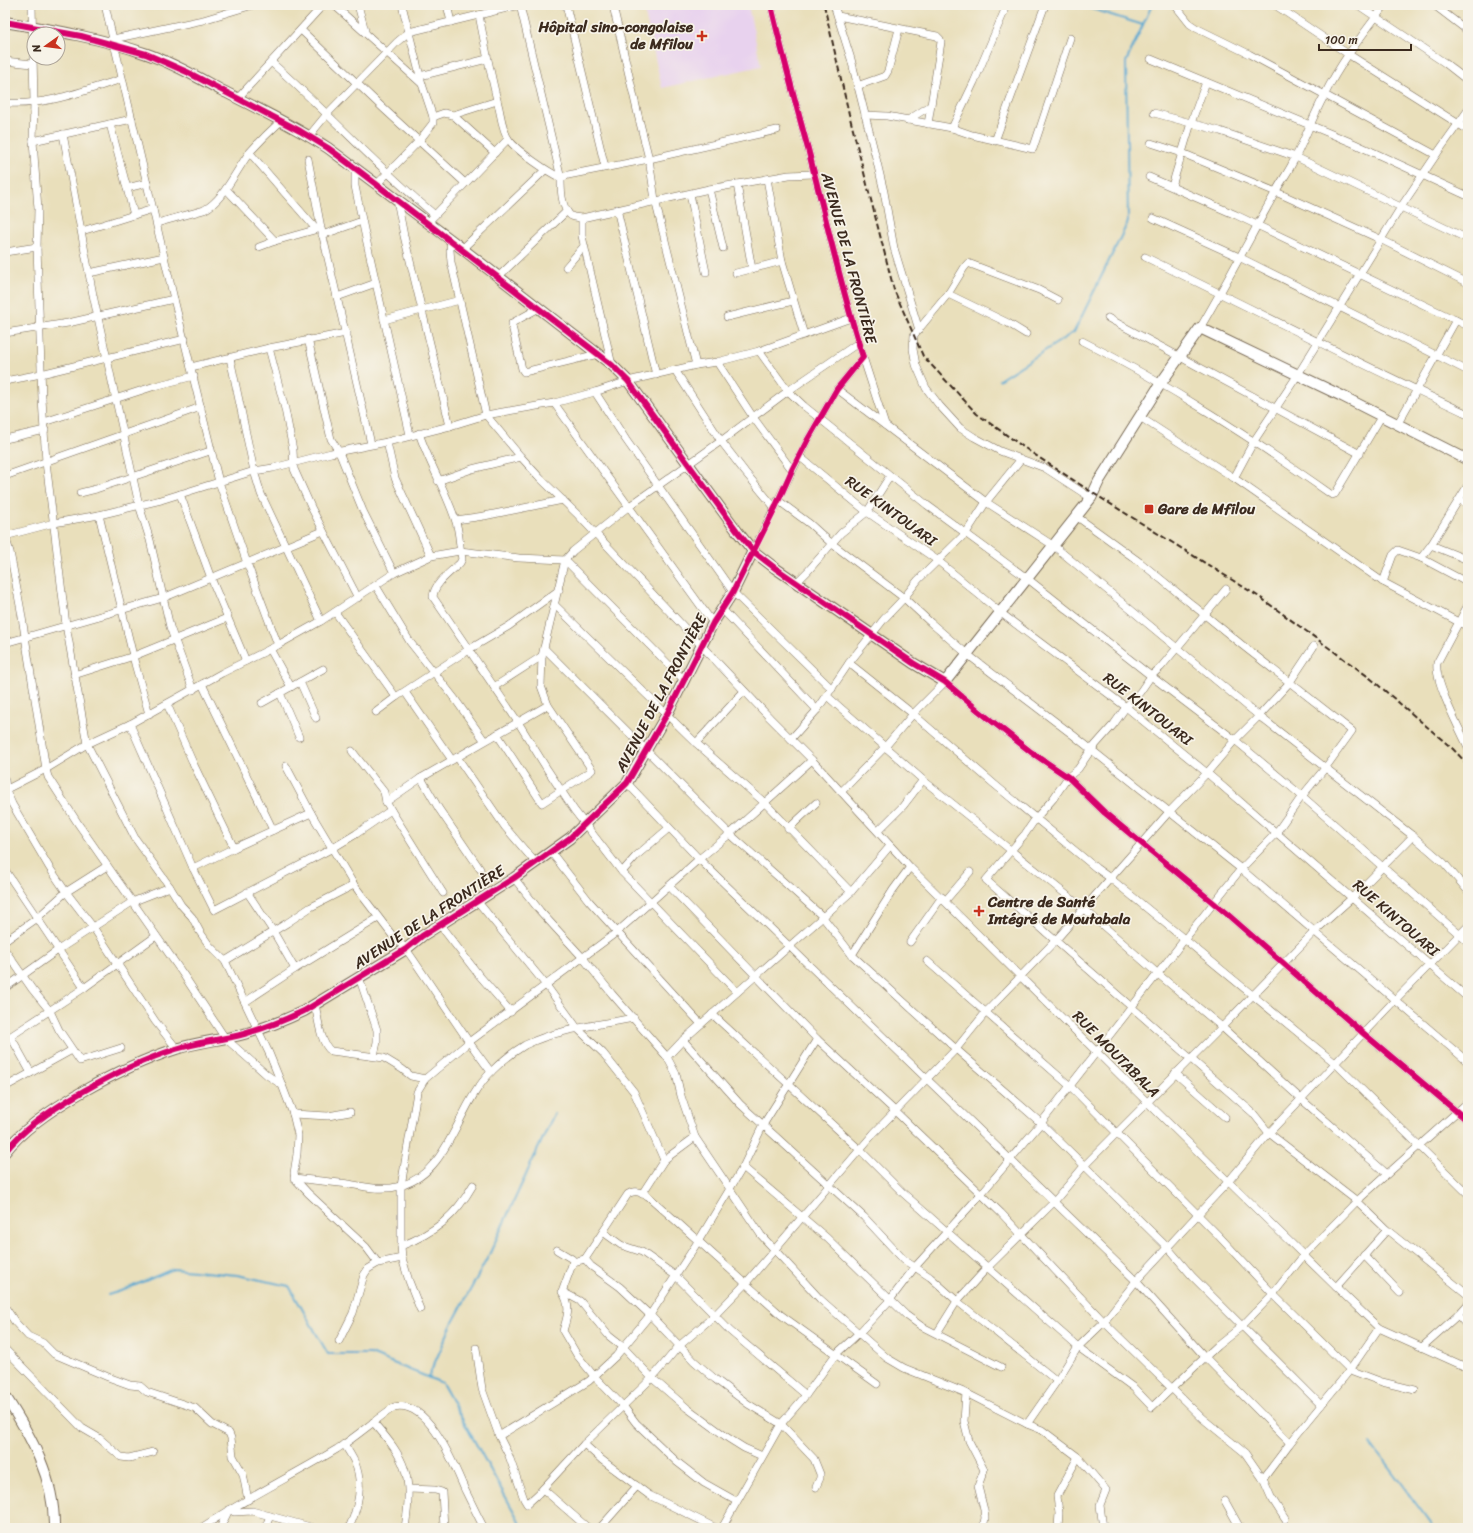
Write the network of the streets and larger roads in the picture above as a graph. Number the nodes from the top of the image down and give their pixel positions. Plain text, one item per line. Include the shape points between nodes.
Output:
1 (32, 5) edge
2 (105, 5) edge
3 (249, 5) edge
4 (322, 5) edge
5 (334, 5) edge
6 (358, 5) edge
7 (402, 5) edge
8 (447, 5) edge
9 (520, 5) edge
10 (566, 5) edge
11 (771, 5) edge
12 (834, 5) edge
13 (1045, 5) edge
14 (1175, 5) edge
15 (1275, 5) edge
16 (1358, 5) edge
17 (1385, 5) edge
18 (1434, 5) edge
19 (494, 8) edge
20 (614, 10) dead end
21 (1004, 12) dead end
22 (480, 15) junction
23 (838, 16) junction
24 (1376, 17) junction
25 (5, 22) edge
26 (451, 22) junction
27 (27, 26) edge
28 (32, 26) edge
29 (899, 29) junction
30 (301, 30) junction
31 (1468, 31) edge
32 (365, 32) junction
33 (409, 32) junction
34 (66, 33) edge
35 (1070, 38) dead end
36 (113, 42) junction
37 (388, 53) junction
38 (1348, 54) junction
39 (487, 59) junction
40 (1151, 59) dead end
41 (5, 61) edge
42 (271, 62) junction
43 (26, 63) edge
44 (32, 66) edge
45 (420, 76) junction
46 (122, 79) junction
47 (1468, 81) edge
48 (1206, 82) junction
49 (358, 84) junction
50 (422, 84) junction
51 (857, 86) junction
52 (1324, 95) junction
53 (238, 98) junction
54 (498, 101) junction
55 (5, 103) edge
56 (34, 104) junction
57 (930, 106) junction
58 (1468, 110) edge
59 (1154, 113) dead end
60 (327, 114) junction
61 (865, 114) junction
62 (453, 115) junction
63 (433, 117) junction
64 (132, 119) junction
65 (908, 120) junction
66 (280, 121) junction
67 (1191, 123) junction
68 (110, 124) junction
69 (928, 124) junction
70 (1459, 124) junction
71 (1310, 126) junction
72 (952, 128) junction
73 (777, 130) dead end
74 (1468, 130) edge
75 (63, 134) junction
76 (309, 136) junction
77 (508, 139) junction
78 (33, 141) junction
79 (419, 141) junction
80 (995, 141) junction
81 (1151, 143) dead end
82 (250, 153) junction
83 (495, 153) junction
84 (1182, 153) junction
85 (1436, 155) junction
86 (1296, 157) junction
87 (308, 159) dead end
88 (649, 159) junction
89 (605, 167) junction
90 (355, 168) junction
91 (545, 170) junction
92 (386, 173) junction
93 (813, 174) junction
94 (1422, 175) junction
95 (1149, 177) dead end
96 (560, 178) junction
97 (767, 179) junction
98 (465, 182) junction
99 (147, 183) junction
100 (377, 184) junction
101 (737, 184) junction
102 (1172, 186) junction
103 (126, 188) junction
104 (226, 189) junction
105 (709, 189) junction
106 (1276, 192) junction
107 (690, 194) junction
108 (1468, 196) edge
109 (397, 200) junction
110 (655, 200) junction
111 (1401, 207) junction
112 (617, 209) junction
113 (153, 210) junction
114 (567, 211) junction
115 (134, 215) junction
116 (435, 215) junction
117 (582, 218) junction
118 (1153, 218) dead end
119 (362, 221) junction
120 (427, 222) junction
121 (157, 223) junction
122 (1258, 225) junction
123 (82, 231) junction
124 (320, 231) junction
125 (1380, 239) junction
126 (1468, 239) edge
127 (451, 240) junction
128 (275, 241) junction
129 (584, 246) junction
130 (37, 247) junction
131 (259, 247) dead end
132 (723, 248) dead end
133 (462, 249) junction
134 (5, 252) edge
135 (164, 257) junction
136 (1145, 257) dead end
137 (1240, 258) junction
138 (782, 261) junction
139 (566, 267) dead end
140 (752, 269) junction
141 (706, 272) dead end
142 (89, 273) junction
143 (736, 273) dead end
144 (1359, 273) junction
145 (498, 277) junction
146 (376, 283) junction
147 (1468, 283) edge
148 (1220, 293) junction
149 (948, 294) junction
150 (337, 297) junction
151 (174, 299) junction
152 (460, 300) junction
153 (1058, 300) dead end
154 (793, 301) junction
155 (1339, 306) junction
156 (539, 308) junction
157 (422, 310) junction
158 (98, 317) junction
159 (727, 317) dead end
160 (851, 318) junction
161 (384, 320) junction
162 (1115, 320) dead end
163 (1456, 320) junction
164 (1468, 326) edge
165 (40, 328) junction
166 (1200, 328) junction
167 (919, 330) junction
168 (5, 333) edge
169 (346, 333) junction
170 (1026, 334) dead end
171 (804, 335) junction
172 (185, 339) junction
173 (308, 340) junction
174 (1082, 341) dead end
175 (1317, 341) junction
176 (858, 343) junction
177 (269, 348) junction
178 (758, 351) junction
179 (598, 354) junction
180 (1436, 354) junction
181 (863, 357) junction
182 (1180, 357) junction
183 (106, 358) junction
184 (230, 358) junction
185 (717, 362) junction
186 (612, 365) junction
187 (696, 365) junction
188 (191, 367) junction
189 (675, 370) junction
190 (1468, 370) edge
191 (41, 374) junction
192 (656, 375) junction
193 (194, 376) junction
194 (1297, 376) junction
195 (5, 381) edge
196 (628, 381) junction
197 (1161, 383) junction
198 (837, 389) junction
199 (788, 391) junction
200 (1417, 391) junction
201 (595, 392) junction
202 (116, 399) junction
203 (554, 403) junction
204 (200, 407) junction
205 (1276, 408) junction
206 (1468, 414) edge
207 (486, 415) junction
208 (754, 417) junction
209 (1140, 417) junction
210 (1381, 417) junction
211 (821, 419) junction
212 (44, 422) junction
213 (886, 425) junction
214 (1398, 425) junction
215 (450, 426) junction
216 (45, 430) junction
217 (419, 433) junction
218 (124, 434) junction
219 (410, 435) junction
220 (5, 439) edge
221 (720, 441) junction
222 (1254, 441) junction
223 (387, 442) junction
224 (371, 444) junction
225 (210, 451) junction
226 (339, 452) junction
227 (1360, 454) junction
228 (799, 456) junction
229 (521, 458) junction
230 (1021, 459) junction
231 (1468, 460) edge
232 (46, 462) junction
233 (294, 464) junction
234 (689, 464) junction
235 (792, 470) junction
236 (254, 471) junction
237 (5, 476) edge
238 (132, 476) junction
239 (890, 476) junction
240 (1234, 478) junction
241 (438, 481) junction
242 (219, 482) junction
243 (1468, 485) edge
244 (658, 486) junction
245 (80, 492) dead end
246 (180, 494) junction
247 (1091, 498) junction
248 (562, 500) junction
249 (1460, 500) junction
250 (779, 501) junction
251 (986, 502) junction
252 (1468, 504) edge
253 (139, 505) junction
254 (628, 507) junction
255 (775, 508) junction
256 (867, 512) junction
257 (100, 515) junction
258 (1076, 516) junction
259 (456, 520) junction
260 (54, 523) junction
261 (323, 531) junction
262 (595, 533) junction
263 (966, 533) junction
264 (5, 536) edge
265 (831, 543) junction
266 (1431, 545) junction
267 (1054, 546) junction
268 (287, 547) junction
269 (460, 551) junction
270 (753, 551) junction
271 (431, 556) junction
272 (1421, 558) junction
273 (565, 560) junction
274 (937, 560) junction
275 (1468, 560) edge
276 (247, 564) junction
277 (394, 573) junction
278 (211, 578) junction
279 (1028, 579) junction
280 (1383, 582) junction
281 (796, 583) junction
282 (1468, 583) edge
283 (376, 586) junction
284 (1226, 589) dead end
285 (559, 590) junction
286 (733, 592) junction
287 (164, 598) junction
288 (358, 598) junction
289 (904, 598) junction
290 (554, 605) junction
291 (1468, 605) edge
292 (123, 609) junction
293 (722, 609) junction
294 (335, 612) junction
295 (1001, 613) junction
296 (1205, 615) junction
297 (227, 618) junction
298 (321, 621) junction
299 (713, 623) junction
300 (1460, 623) junction
301 (66, 625) junction
302 (1468, 627) edge
303 (871, 634) junction
304 (24, 637) junction
305 (175, 639) junction
306 (5, 642) edge
307 (278, 645) junction
308 (702, 645) junction
309 (1314, 646) dead end
310 (544, 648) junction
311 (1176, 648) junction
312 (270, 649) junction
313 (468, 650) junction
314 (967, 654) junction
315 (134, 656) junction
316 (542, 656) junction
317 (246, 661) junction
318 (849, 663) junction
319 (323, 670) dead end
320 (434, 673) junction
321 (74, 675) junction
322 (1151, 676) junction
323 (684, 680) junction
324 (300, 682) junction
325 (946, 682) junction
326 (1290, 682) junction
327 (202, 684) junction
328 (291, 687) junction
329 (494, 687) junction
330 (832, 689) junction
331 (193, 690) junction
332 (744, 690) junction
333 (406, 692) junction
334 (280, 693) junction
335 (827, 696) junction
336 (396, 697) junction
337 (262, 703) dead end
338 (167, 704) junction
339 (548, 705) junction
340 (1126, 707) junction
341 (816, 710) junction
342 (376, 712) dead end
343 (149, 714) junction
344 (667, 714) junction
345 (913, 714) junction
346 (1259, 716) junction
347 (316, 718) dead end
348 (518, 722) junction
349 (130, 724) junction
350 (497, 734) junction
351 (300, 736) dead end
352 (484, 740) junction
353 (791, 740) junction
354 (1235, 740) junction
355 (696, 743) junction
356 (87, 744) junction
357 (885, 747) junction
358 (1468, 747) edge
359 (647, 749) junction
360 (1091, 750) junction
361 (352, 751) dead end
362 (454, 758) junction
363 (812, 760) junction
364 (286, 766) dead end
365 (1326, 767) junction
366 (46, 769) junction
367 (1207, 773) junction
368 (1068, 777) junction
369 (421, 778) junction
370 (5, 780) edge
371 (923, 780) junction
372 (627, 783) junction
373 (6, 790) edge
374 (561, 791) junction
375 (841, 792) junction
376 (1302, 796) junction
377 (386, 802) junction
378 (765, 803) junction
379 (816, 803) dead end
380 (391, 810) junction
381 (1169, 812) junction
382 (311, 813) junction
383 (1036, 818) junction
384 (586, 824) junction
385 (669, 828) junction
386 (788, 829) junction
387 (273, 830) junction
388 (878, 832) junction
389 (1276, 833) junction
390 (730, 834) junction
391 (1413, 836) junction
392 (1140, 844) junction
393 (890, 846) junction
394 (234, 848) junction
395 (332, 848) junction
396 (1011, 851) junction
397 (551, 852) junction
398 (699, 859) junction
399 (535, 862) junction
400 (107, 866) junction
401 (910, 867) junction
402 (1382, 867) junction
403 (193, 868) junction
404 (480, 869) dead end
405 (1241, 869) junction
406 (5, 870) edge
407 (622, 872) junction
408 (970, 872) dead end
409 (514, 878) junction
410 (1110, 878) junction
411 (354, 884) junction
412 (668, 886) junction
413 (170, 887) junction
414 (1468, 891) edge
415 (66, 892) junction
416 (247, 892) junction
417 (851, 892) junction
418 (443, 893) dead end
419 (1352, 898) junction
420 (943, 899) junction
421 (132, 902) junction
422 (478, 902) junction
423 (651, 902) junction
424 (1214, 903) junction
425 (1083, 908) junction
426 (822, 916) junction
427 (36, 918) junction
428 (378, 918) junction
429 (440, 925) junction
430 (1468, 926) edge
431 (93, 927) junction
432 (273, 931) junction
433 (1315, 931) junction
434 (617, 932) junction
435 (156, 936) junction
436 (1459, 936) junction
437 (1184, 940) junction
438 (5, 941) edge
439 (1055, 941) junction
440 (910, 942) dead end
441 (1468, 942) edge
442 (789, 946) junction
443 (406, 949) junction
444 (5, 950) edge
445 (58, 950) junction
446 (852, 955) junction
447 (583, 958) junction
448 (927, 960) dead end
449 (225, 961) junction
450 (1284, 964) junction
451 (118, 965) junction
452 (1430, 965) junction
453 (295, 969) junction
454 (1158, 974) junction
455 (23, 975) junction
456 (756, 976) junction
457 (359, 977) junction
458 (1021, 978) junction
459 (546, 985) junction
460 (5, 988) edge
461 (84, 988) junction
462 (737, 992) junction
463 (1254, 995) junction
464 (1468, 998) edge
465 (1395, 1000) junction
466 (244, 1002) junction
467 (315, 1004) junction
468 (1132, 1008) junction
469 (50, 1011) junction
470 (511, 1012) junction
471 (986, 1012) junction
472 (712, 1014) junction
473 (634, 1018) junction
474 (702, 1024) junction
475 (1222, 1027) junction
476 (257, 1029) junction
477 (578, 1029) junction
478 (1363, 1033) junction
479 (225, 1038) junction
480 (8, 1039) edge
481 (817, 1039) junction
482 (683, 1040) junction
483 (469, 1042) junction
484 (121, 1048) dead end
485 (177, 1049) junction
486 (956, 1049) junction
487 (72, 1050) junction
488 (1096, 1052) junction
489 (374, 1056) junction
490 (667, 1057) junction
491 (1190, 1058) junction
492 (1468, 1062) edge
493 (1335, 1063) junction
494 (491, 1072) junction
495 (31, 1073) junction
496 (1175, 1073) junction
497 (425, 1079) junction
498 (927, 1080) junction
499 (789, 1084) junction
500 (282, 1085) junction
501 (1070, 1086) junction
502 (5, 1087) edge
503 (1301, 1099) junction
504 (1147, 1102) junction
505 (1468, 1102) edge
506 (1458, 1111) junction
507 (350, 1112) dead end
508 (896, 1112) junction
509 (293, 1114) junction
510 (1225, 1118) dead end
511 (1468, 1121) edge
512 (1041, 1123) junction
513 (763, 1126) junction
514 (1117, 1132) junction
515 (1269, 1132) junction
516 (695, 1137) junction
517 (1419, 1146) junction
518 (860, 1150) junction
519 (5, 1152) edge
520 (664, 1160) junction
521 (1010, 1160) junction
522 (1084, 1166) junction
523 (743, 1167) junction
524 (1387, 1174) junction
525 (294, 1178) junction
526 (1228, 1182) junction
527 (473, 1185) dead end
528 (401, 1186) junction
529 (830, 1186) junction
530 (729, 1189) junction
531 (642, 1194) junction
532 (981, 1194) junction
533 (1468, 1194) edge
534 (1357, 1201) junction
535 (1054, 1202) junction
536 (1197, 1215) junction
537 (802, 1218) junction
538 (1387, 1230) junction
539 (603, 1232) junction
540 (946, 1232) junction
541 (1021, 1234) junction
542 (699, 1240) junction
543 (401, 1246) junction
544 (1168, 1248) junction
545 (557, 1250) dead end
546 (773, 1250) junction
547 (1304, 1255) junction
548 (1364, 1255) junction
549 (402, 1258) junction
550 (585, 1259) junction
551 (573, 1262) junction
552 (378, 1263) junction
553 (915, 1267) junction
554 (987, 1268) junction
555 (676, 1276) junction
556 (1136, 1281) junction
557 (746, 1283) junction
558 (1336, 1287) junction
559 (562, 1292) junction
560 (1400, 1293) dead end
561 (1273, 1294) junction
562 (1468, 1295) edge
563 (890, 1300) junction
564 (957, 1301) junction
565 (1468, 1304) edge
566 (5, 1307) edge
567 (420, 1309) dead end
568 (650, 1315) junction
569 (1458, 1315) junction
570 (714, 1316) junction
571 (1104, 1322) junction
572 (1242, 1326) junction
573 (1468, 1327) edge
574 (1379, 1328) junction
575 (859, 1333) junction
576 (937, 1333) junction
577 (339, 1341) dead end
578 (679, 1346) junction
579 (623, 1347) junction
580 (1078, 1347) junction
581 (1422, 1347) junction
582 (476, 1348) dead end
583 (5, 1349) edge
584 (836, 1354) junction
585 (1206, 1357) junction
586 (1002, 1367) dead end
587 (1468, 1368) edge
588 (1350, 1370) junction
589 (594, 1376) junction
590 (652, 1378) junction
591 (1057, 1381) junction
592 (877, 1384) dead end
593 (1171, 1389) junction
594 (1415, 1390) dead end
595 (966, 1393) junction
596 (806, 1395) junction
597 (5, 1396) edge
598 (1321, 1405) junction
599 (624, 1407) junction
600 (373, 1422) junction
601 (781, 1424) junction
602 (1027, 1424) junction
603 (500, 1436) junction
604 (1290, 1443) junction
605 (344, 1444) junction
606 (584, 1444) junction
607 (153, 1452) dead end
608 (762, 1456) junction
609 (1078, 1457) junction
610 (1263, 1479) junction
611 (637, 1486) junction
612 (816, 1487) dead end
613 (409, 1489) junction
614 (543, 1489) junction
615 (248, 1500) junction
616 (736, 1501) junction
617 (1225, 1501) dead end
618 (230, 1509) junction
619 (270, 1516) junction
620 (1285, 1519) dead end
621 (54, 1528) edge
622 (201, 1528) edge
623 (220, 1528) edge
624 (265, 1528) edge
625 (314, 1528) edge
626 (349, 1528) edge
627 (405, 1528) edge
628 (444, 1528) edge
629 (484, 1528) edge
630 (588, 1528) edge
631 (600, 1528) edge
632 (716, 1528) edge
633 (722, 1528) edge
634 (983, 1528) edge
635 (1058, 1528) edge
636 (1104, 1528) edge
637 (1240, 1528) edge

1 - 28 street
2 - 36 street
3 - 36 street via 203,20
4 - 30 street
5 - 32 street
6 - 32 street
7 - 33 street
8 - 26 street
9 - 19 street
9 - 96 street
10 - 89 street
11 - 93 street, AVENUE DE LA FRONTIÈRE
12 - 23 street
13 - 80 street
14 - 52 street via 1196,28
15 - 38 street
16 - 24 street
17 - 24 street
18 - 31 street
19 - 22 street
20 - 88 street
21 - 72 street
22 - 26 street
22 - 39 street
23 - 29 street
23 - 51 street
24 - 38 street
24 - 47 street via 1446,63
25 - 27 street
26 - 33 street
29 - 51 street via 885,76
29 - 57 street via 937,36 940,39
30 - 42 street
30 - 49 street
32 - 37 street
33 - 37 street
33 - 45 street
34 - 36 street
35 - 80 street via 1033,149
36 - 46 street
36 - 53 street via 160,59
37 - 49 street
37 - 50 street
38 - 52 street
38 - 70 street
39 - 45 street
39 - 54 street
40 - 48 street
41 - 43 street
42 - 53 street
42 - 60 street
44 - 56 street
45 - 50 street
46 - 56 street
46 - 64 street
48 - 67 street
48 - 71 street
49 - 60 street
49 - 79 street
50 - 63 street
51 - 61 street
52 - 71 street
52 - 85 street
53 - 66 street
54 - 62 street
54 - 77 street
55 - 56 street
56 - 78 street
57 - 65 street
57 - 69 street
58 - 70 street
59 - 67 street
60 - 76 street
60 - 92 street
61 - 65 street
61 - 167 street via 884,192 894,248
62 - 63 street via 444,113
62 - 83 street
63 - 79 street via 432,125
64 - 68 street
64 - 99 street
65 - 69 street
66 - 76 street
66 - 82 street
67 - 84 street
67 - 86 street
68 - 75 street
68 - 103 street
69 - 72 street
70 - 74 street
70 - 85 street
71 - 86 street
71 - 94 street
72 - 80 street
73 - 88 street
75 - 78 street
75 - 123 street
76 - 90 street
77 - 83 street
77 - 91 street
78 - 130 street via 38,209
79 - 92 street
79 - 98 street
81 - 84 street
82 - 104 street
82 - 124 street
83 - 98 street
84 - 102 street
84 - 106 street
85 - 94 street
86 - 106 street
86 - 111 street
87 - 124 street
88 - 89 street
88 - 110 street
89 - 96 street
90 - 100 street
90 - 119 street via 355,186
91 - 96 street
91 - 133 street
92 - 100 street
92 - 116 street
93 - 97 street
93 - 160 street, AVENUE DE LA FRONTIÈRE
94 - 108 street
94 - 111 street
95 - 102 street
96 - 114 street via 561,193
97 - 101 street
97 - 138 street
98 - 116 street
99 - 103 street
99 - 113 street
100 - 109 street
101 - 105 street
101 - 140 street
102 - 122 street
103 - 115 street
104 - 121 street via 211,207
104 - 128 street
105 - 107 street
105 - 132 street
106 - 122 street
106 - 125 street
107 - 110 street
107 - 141 street
109 - 120 street
109 - 157 street
110 - 112 street
110 - 187 street
111 - 125 street
111 - 126 street
112 - 117 street
112 - 192 street
113 - 115 street
113 - 121 street
114 - 117 street via 574,217
114 - 145 street
115 - 123 street
116 - 120 street
117 - 129 street
118 - 137 street
119 - 124 street
119 - 146 street
120 - 127 street
121 - 135 street
122 - 137 street
122 - 144 street
123 - 142 street
124 - 128 street
124 - 150 street
125 - 144 street
125 - 147 street
127 - 133 street
127 - 152 street via 450,255
128 - 131 street
129 - 139 street
129 - 186 street
130 - 134 street
130 - 165 street
133 - 145 street
135 - 142 street
135 - 151 street
136 - 148 street
137 - 148 street
137 - 155 street
138 - 140 street
138 - 154 street
140 - 143 street
142 - 158 street
144 - 155 street
144 - 163 street
145 - 156 street
146 - 150 street
146 - 161 street
148 - 166 street
148 - 175 street
149 - 153 street via 968,263 1039,290
149 - 167 street
149 - 170 street
150 - 169 street
151 - 158 street
151 - 172 street
152 - 157 street
152 - 207 street
154 - 159 street
154 - 171 street
155 - 175 street
155 - 180 street
156 - 179 street
156 - 179 street via 512,323 524,372
157 - 161 street
157 - 215 street
158 - 165 street
158 - 183 street
160 - 171 street
160 - 176 street, AVENUE DE LA FRONTIÈRE
161 - 219 street
162 - 182 street via 1108,318
163 - 164 street
163 - 180 street
165 - 168 street
165 - 191 street
166 - 182 street
166 - 194 street
167 - 230 street via 914,335 916,365 926,388 938,405 960,428 1000,451
169 - 173 street
169 - 224 street
171 - 178 street
172 - 183 street
172 - 188 street
173 - 177 street
173 - 226 street via 331,439
174 - 197 street
175 - 194 street
175 - 200 street
176 - 181 street, AVENUE DE LA FRONTIÈRE
176 - 199 street
177 - 184 street
177 - 233 street via 285,409
178 - 185 street
178 - 199 street
179 - 186 street
180 - 190 street
180 - 200 street
181 - 198 street, AVENUE DE LA FRONTIÈRE
181 - 213 street
182 - 197 street
182 - 205 street
183 - 191 street
183 - 202 street
184 - 188 street
184 - 236 street
185 - 187 street
185 - 208 street
186 - 196 street
187 - 189 street
188 - 193 street
189 - 192 street
189 - 221 street
191 - 195 street
191 - 212 street
192 - 196 street
193 - 202 street
193 - 204 street
194 - 205 street
194 - 210 street
196 - 201 street
196 - 234 street
197 - 209 street
197 - 222 street
198 - 211 street, AVENUE DE LA FRONTIÈRE
198 - 213 street
199 - 208 street
199 - 211 street
200 - 206 street
200 - 214 street
201 - 203 street
201 - 244 street
202 - 212 street
202 - 218 street
203 - 207 street
203 - 254 street
204 - 218 street
204 - 225 street
205 - 222 street
205 - 227 street
207 - 215 street
207 - 229 street, RUE MOUTABALA
208 - 221 street
208 - 235 street
209 - 240 street
209 - 247 street
210 - 214 street
210 - 227 street
211 - 228 street, AVENUE DE LA FRONTIÈRE
211 - 239 street
212 - 216 street
213 - 251 street
214 - 231 street
215 - 217 street
216 - 220 street
216 - 232 street
217 - 219 street
217 - 241 street
218 - 232 street
218 - 238 street
219 - 223 street
221 - 234 street
221 - 255 street
222 - 227 street via 1332,495
222 - 240 street
223 - 224 street
223 - 271 street via 395,478
224 - 226 street
225 - 238 street
225 - 242 street
226 - 233 street
226 - 277 street via 363,511
228 - 235 street, AVENUE DE LA FRONTIÈRE
228 - 256 street, RUE KINTOUARI
229 - 241 street via 472,469
229 - 248 street, RUE MOUTABALA
230 - 247 street via 1045,468
230 - 251 street
232 - 237 street
232 - 260 street
233 - 236 street
233 - 261 street via 297,477
234 - 244 street
234 - 270 street
235 - 250 street, AVENUE DE LA FRONTIÈRE
236 - 242 street
236 - 268 street via 261,494
238 - 245 street
238 - 253 street
239 - 256 street
239 - 263 street
240 - 280 street
241 - 259 street
242 - 246 street
242 - 276 street
243 - 249 street
244 - 254 street
244 - 286 street
246 - 253 street
246 - 278 street
247 - 258 street
248 - 259 street
248 - 262 street, RUE MOUTABALA
249 - 252 street
249 - 266 street
250 - 255 street, AVENUE DE LA FRONTIÈRE
250 - 265 street
251 - 263 street
251 - 267 street
253 - 257 street
253 - 287 street
254 - 262 street
254 - 299 street
255 - 270 street, AVENUE DE LA FRONTIÈRE
256 - 265 street
256 - 274 street, RUE KINTOUARI
257 - 260 street
257 - 292 street
258 - 267 street
258 - 296 street via 1131,555
259 - 269 street
260 - 264 street
260 - 301 street
261 - 268 street
261 - 288 street
262 - 273 street
262 - 308 street, RUE MOUTABALA
263 - 274 street
263 - 279 street
264 - 304 street
265 - 281 street
265 - 289 street
266 - 272 street
266 - 275 street
267 - 279 street
267 - 311 street
268 - 276 street
268 - 298 street
269 - 271 street
269 - 273 street via 518,558
269 - 313 street via 460,563 439,583 433,596
270 - 281 street
270 - 286 street, AVENUE DE LA FRONTIÈRE
271 - 277 street
272 - 280 street via 1406,551 1395,551
272 - 282 street
273 - 285 street
273 - 323 street
274 - 289 street
274 - 295 street, RUE KINTOUARI
276 - 278 street
276 - 307 street
277 - 283 street
278 - 287 street
278 - 297 street
279 - 295 street
279 - 322 street
280 - 300 street
281 - 303 street
283 - 288 street
283 - 320 street via 410,642
284 - 296 street
285 - 290 street
285 - 313 street via 509,626
286 - 293 street, AVENUE DE LA FRONTIÈRE
286 - 330 street
287 - 292 street
287 - 305 street
288 - 294 street
289 - 303 street
289 - 314 street
290 - 310 street
290 - 344 street
291 - 300 street
292 - 301 street
292 - 315 street
293 - 299 street, AVENUE DE LA FRONTIÈRE
293 - 341 street
294 - 298 street
294 - 336 street
295 - 314 street
295 - 340 street, RUE KINTOUARI
296 - 311 street
296 - 326 street
297 - 305 street
297 - 317 street
298 - 307 street
299 - 308 street, AVENUE DE LA FRONTIÈRE
300 - 302 street
300 - 358 street via 1436,667 1442,690
301 - 304 street
301 - 321 street
303 - 318 street
303 - 325 street
304 - 306 street
304 - 366 street
305 - 315 street
305 - 331 street
307 - 312 street
308 - 323 street, AVENUE DE LA FRONTIÈRE
308 - 332 street, RUE MOUTABALA
309 - 326 street
310 - 316 street
310 - 359 street
311 - 322 street
311 - 346 street
312 - 317 street
312 - 328 street
313 - 320 street
313 - 329 street
314 - 325 street
314 - 360 street
315 - 321 street
315 - 343 street
316 - 329 street
316 - 339 street via 541,686
317 - 327 street
318 - 330 street
318 - 345 street
319 - 324 street
320 - 333 street
320 - 352 street
321 - 356 street
322 - 340 street
322 - 354 street
323 - 344 street, AVENUE DE LA FRONTIÈRE
324 - 328 street
324 - 347 street
325 - 345 street
325 - 368 street via 1031,752
326 - 346 street
326 - 365 street via 1352,731
327 - 331 street
327 - 387 street
328 - 334 street
329 - 348 street
330 - 335 street
331 - 338 street
332 - 353 street, RUE MOUTABALA
332 - 355 street
333 - 336 street
333 - 362 street
334 - 337 street
334 - 351 street
335 - 341 street
335 - 357 street
336 - 342 street
338 - 343 street
338 - 394 street
339 - 348 street
339 - 374 street via 592,770
340 - 360 street
340 - 367 street, RUE KINTOUARI
341 - 353 street
343 - 349 street
344 - 355 street
344 - 359 street, AVENUE DE LA FRONTIÈRE
345 - 357 street
345 - 383 street
346 - 354 street
346 - 365 street
348 - 350 street
348 - 374 street
349 - 356 street
349 - 403 street
350 - 352 street
350 - 374 street via 541,802
352 - 362 street
353 - 363 street, RUE MOUTABALA
354 - 367 street
354 - 376 street
355 - 378 street
356 - 366 street
356 - 413 street via 135,838
357 - 371 street
357 - 375 street
359 - 372 street, AVENUE DE LA FRONTIÈRE
359 - 390 street
360 - 368 street via 1078,770
360 - 381 street
361 - 377 street via 384,792
362 - 369 street
362 - 399 street via 505,827
363 - 375 street, RUE MOUTABALA
363 - 378 street
364 - 382 street
365 - 376 street
365 - 391 street
366 - 373 street
366 - 400 street via 57,792
367 - 381 street
367 - 389 street, RUE KINTOUARI
368 - 383 street
368 - 392 street
369 - 377 street
369 - 404 street
370 - 373 street
371 - 388 street
371 - 396 street
372 - 384 street, AVENUE DE LA FRONTIÈRE
372 - 385 street
373 - 415 street via 48,867
374 - 384 street
375 - 388 street, RUE MOUTABALA
376 - 389 street
376 - 402 street
377 - 380 street
378 - 386 street
378 - 390 street
379 - 386 street
380 - 395 street
380 - 418 street
381 - 392 street
381 - 405 street
382 - 387 street
382 - 395 street
383 - 396 street
383 - 410 street
384 - 397 street, AVENUE DE LA FRONTIÈRE
384 - 407 street
385 - 398 street
385 - 407 street via 636,856
386 - 417 street via 830,868
387 - 394 street
388 - 393 street, RUE MOUTABALA
389 - 405 street
389 - 419 street, RUE KINTOUARI
390 - 398 street
390 - 426 street
391 - 402 street
391 - 414 street via 1444,863
392 - 410 street
392 - 424 street
393 - 401 street, RUE MOUTABALA
393 - 417 street
394 - 403 street
395 - 411 street
395 - 416 street
396 - 425 street
396 - 439 street via 986,880
397 - 399 street, AVENUE DE LA FRONTIÈRE
397 - 434 street
398 - 412 street
398 - 442 street
399 - 409 street, AVENUE DE LA FRONTIÈRE
400 - 415 street
400 - 421 street
401 - 420 street, RUE MOUTABALA
401 - 446 street
402 - 419 street
402 - 436 street
403 - 416 street via 214,910
405 - 424 street
405 - 433 street
406 - 427 street
407 - 423 street
408 - 420 street
409 - 422 street, AVENUE DE LA FRONTIÈRE
409 - 447 street
410 - 425 street
410 - 437 street
411 - 428 street
411 - 432 street
412 - 423 street
412 - 456 street
413 - 421 street
413 - 449 street via 209,945
415 - 427 street
415 - 431 street
416 - 432 street
417 - 426 street
419 - 433 street
419 - 452 street, RUE KINTOUARI
420 - 440 street
420 - 458 street, RUE MOUTABALA
421 - 431 street
421 - 435 street
422 - 429 street, AVENUE DE LA FRONTIÈRE
422 - 459 street
423 - 434 street
423 - 462 street
424 - 437 street
424 - 450 street
425 - 439 street
425 - 454 street
426 - 442 street
426 - 446 street
427 - 438 street
427 - 445 street
428 - 443 street
428 - 453 street
429 - 443 street, AVENUE DE LA FRONTIÈRE
429 - 470 street
430 - 436 street
431 - 445 street
431 - 451 street
432 - 449 street
432 - 453 street
433 - 450 street
433 - 465 street
434 - 447 street
434 - 474 street
435 - 451 street
435 - 479 street
436 - 441 street
436 - 452 street
437 - 454 street
437 - 463 street
439 - 458 street
439 - 468 street
442 - 456 street
442 - 498 street
443 - 457 street, AVENUE DE LA FRONTIÈRE
443 - 483 street
444 - 455 street
445 - 455 street
445 - 461 street
446 - 486 street
447 - 459 street
447 - 473 street
448 - 471 street
449 - 466 street
450 - 463 street
450 - 478 street
451 - 461 street
451 - 485 street
452 - 464 street, RUE KINTOUARI
452 - 465 street
453 - 466 street
454 - 468 street
454 - 475 street
455 - 460 street
455 - 469 street
456 - 462 street
456 - 481 street
457 - 467 street, AVENUE DE LA FRONTIÈRE
457 - 489 street via 377,1030
458 - 471 street
458 - 488 street, RUE MOUTABALA
459 - 470 street
459 - 477 street
461 - 469 street
462 - 472 street
463 - 475 street
463 - 493 street
465 - 478 street
465 - 492 street
466 - 476 street
467 - 476 street, AVENUE DE LA FRONTIÈRE via 288,1019
467 - 489 street via 327,1048 331,1051
468 - 488 street
468 - 491 street
469 - 480 street
469 - 487 street
470 - 483 street
471 - 486 street
471 - 501 street
472 - 474 street
472 - 499 street
473 - 477 street
473 - 490 street
474 - 482 street
475 - 491 street
475 - 503 street
476 - 479 street, AVENUE DE LA FRONTIÈRE
476 - 500 street
477 - 494 street via 524,1046
477 - 520 street via 603,1053 634,1092
478 - 493 street
478 - 506 street
479 - 485 street, AVENUE DE LA FRONTIÈRE
479 - 500 street
480 - 495 street
481 - 499 street
481 - 508 street
482 - 490 street
482 - 513 street
483 - 494 street
483 - 497 street
484 - 487 street via 82,1062
485 - 519 street, AVENUE DE LA FRONTIÈRE via 134,1065 66,1102 26,1130
486 - 498 street
486 - 512 street
487 - 495 street
488 - 501 street
488 - 504 street, RUE MOUTABALA
489 - 497 street via 384,1058 411,1076
490 - 516 street via 676,1074
491 - 496 street
491 - 515 street via 1253,1113
493 - 503 street
493 - 517 street
494 - 528 street via 473,1094 439,1159 423,1176
495 - 502 street
496 - 504 street
496 - 510 street
497 - 528 street via 417,1092
498 - 508 street
498 - 521 street
499 - 513 street
499 - 518 street
500 - 509 street
501 - 512 street
501 - 514 street
503 - 515 street
503 - 524 street
504 - 514 street
504 - 526 street, RUE MOUTABALA
505 - 506 street
506 - 511 street
506 - 517 street
507 - 509 street via 328,1116
508 - 518 street
508 - 532 street
509 - 525 street via 298,1135
512 - 521 street
512 - 522 street
513 - 523 street
513 - 529 street
514 - 522 street
514 - 536 street
515 - 526 street
515 - 534 street
516 - 520 street
516 - 530 street
517 - 524 street
517 - 533 street
518 - 529 street
518 - 540 street via 903,1194
520 - 531 street
521 - 532 street
521 - 535 street
522 - 535 street
522 - 544 street
523 - 530 street
523 - 537 street
524 - 534 street
525 - 528 street via 380,1189
525 - 552 street via 366,1247
526 - 536 street
526 - 547 street, RUE MOUTABALA
527 - 543 street via 458,1209 436,1229
528 - 543 street
529 - 537 street
529 - 553 street via 864,1217 904,1260
530 - 542 street
530 - 546 street
531 - 539 street via 633,1191 628,1194
531 - 542 street via 648,1196
532 - 540 street
532 - 541 street
534 - 538 street
534 - 547 street
535 - 541 street
535 - 556 street
536 - 544 street
536 - 561 street
537 - 546 street
537 - 563 street via 832,1242
538 - 548 street
538 - 562 street
539 - 550 street
539 - 555 street via 621,1244 642,1252
540 - 553 street
540 - 554 street
541 - 554 street
541 - 571 street
542 - 555 street
542 - 557 street
543 - 549 street
544 - 556 street
544 - 572 street
545 - 551 street
546 - 557 street
546 - 575 street via 820,1299
547 - 558 street, RUE MOUTABALA
547 - 561 street
548 - 558 street
548 - 560 street
549 - 552 street
549 - 567 street
550 - 551 street
550 - 568 street via 590,1266 620,1287
551 - 559 street
552 - 577 street via 364,1275 353,1313
553 - 563 street
553 - 564 street
554 - 564 street
554 - 580 street
555 - 568 street
555 - 570 street
556 - 571 street
556 - 585 street
557 - 570 street
557 - 584 street via 781,1315
558 - 574 street, RUE MOUTABALA
559 - 579 street via 580,1301 609,1336
559 - 589 street via 568,1300 563,1331 577,1355
561 - 572 street
561 - 588 street
563 - 575 street
563 - 576 street via 921,1326
564 - 576 street
564 - 591 street
565 - 569 street
566 - 615 street via 28,1336 43,1343 54,1354 108,1377 140,1386 147,1392 195,1408 212,1424 229,1433 233,1456 243,1474
568 - 578 street
568 - 579 street
569 - 573 street
569 - 581 street
570 - 578 street
570 - 596 street
571 - 580 street
571 - 593 street
572 - 585 street
572 - 598 street
574 - 581 street, RUE MOUTABALA
574 - 588 street
575 - 584 street
575 - 595 street via 887,1358 904,1368
576 - 586 street
578 - 590 street
578 - 601 street via 714,1379
579 - 589 street
579 - 590 street
580 - 591 street
580 - 593 street via 1134,1388 1152,1407
581 - 587 street, RUE MOUTABALA
582 - 603 street via 482,1389
583 - 607 street via 82,1428 99,1438 121,1457 129,1458
584 - 592 street
584 - 596 street
585 - 593 street
585 - 604 street
588 - 594 street via 1382,1382
588 - 598 street
589 - 599 street
589 - 603 street
590 - 599 street
590 - 608 street via 728,1438
591 - 602 street
593 - 610 street via 1245,1453
595 - 602 street
595 - 634 street via 964,1421 969,1441 984,1470 978,1486 985,1518
596 - 601 street
597 - 621 street via 26,1428 46,1474
598 - 604 street
599 - 606 street
599 - 616 street via 636,1423 677,1462 704,1483
600 - 605 street
600 - 613 street via 400,1456
600 - 629 street via 398,1406 416,1412 426,1420 435,1430 451,1458
601 - 608 street
601 - 612 street via 814,1459 820,1474
602 - 609 street via 1042,1430
603 - 614 street via 527,1504
604 - 610 street
605 - 615 street via 268,1486
605 - 626 street via 355,1463 359,1477 360,1494
606 - 611 street
606 - 614 street
608 - 616 street
609 - 635 street via 1057,1496
609 - 636 street via 1106,1490 1100,1505
610 - 620 street
611 - 631 street
611 - 632 street via 658,1500
613 - 627 street
613 - 628 street via 442,1492
614 - 630 street
615 - 618 street
616 - 633 street
617 - 637 street
618 - 619 street via 234,1512 252,1511
618 - 622 street
618 - 623 street
619 - 624 street
619 - 625 street

